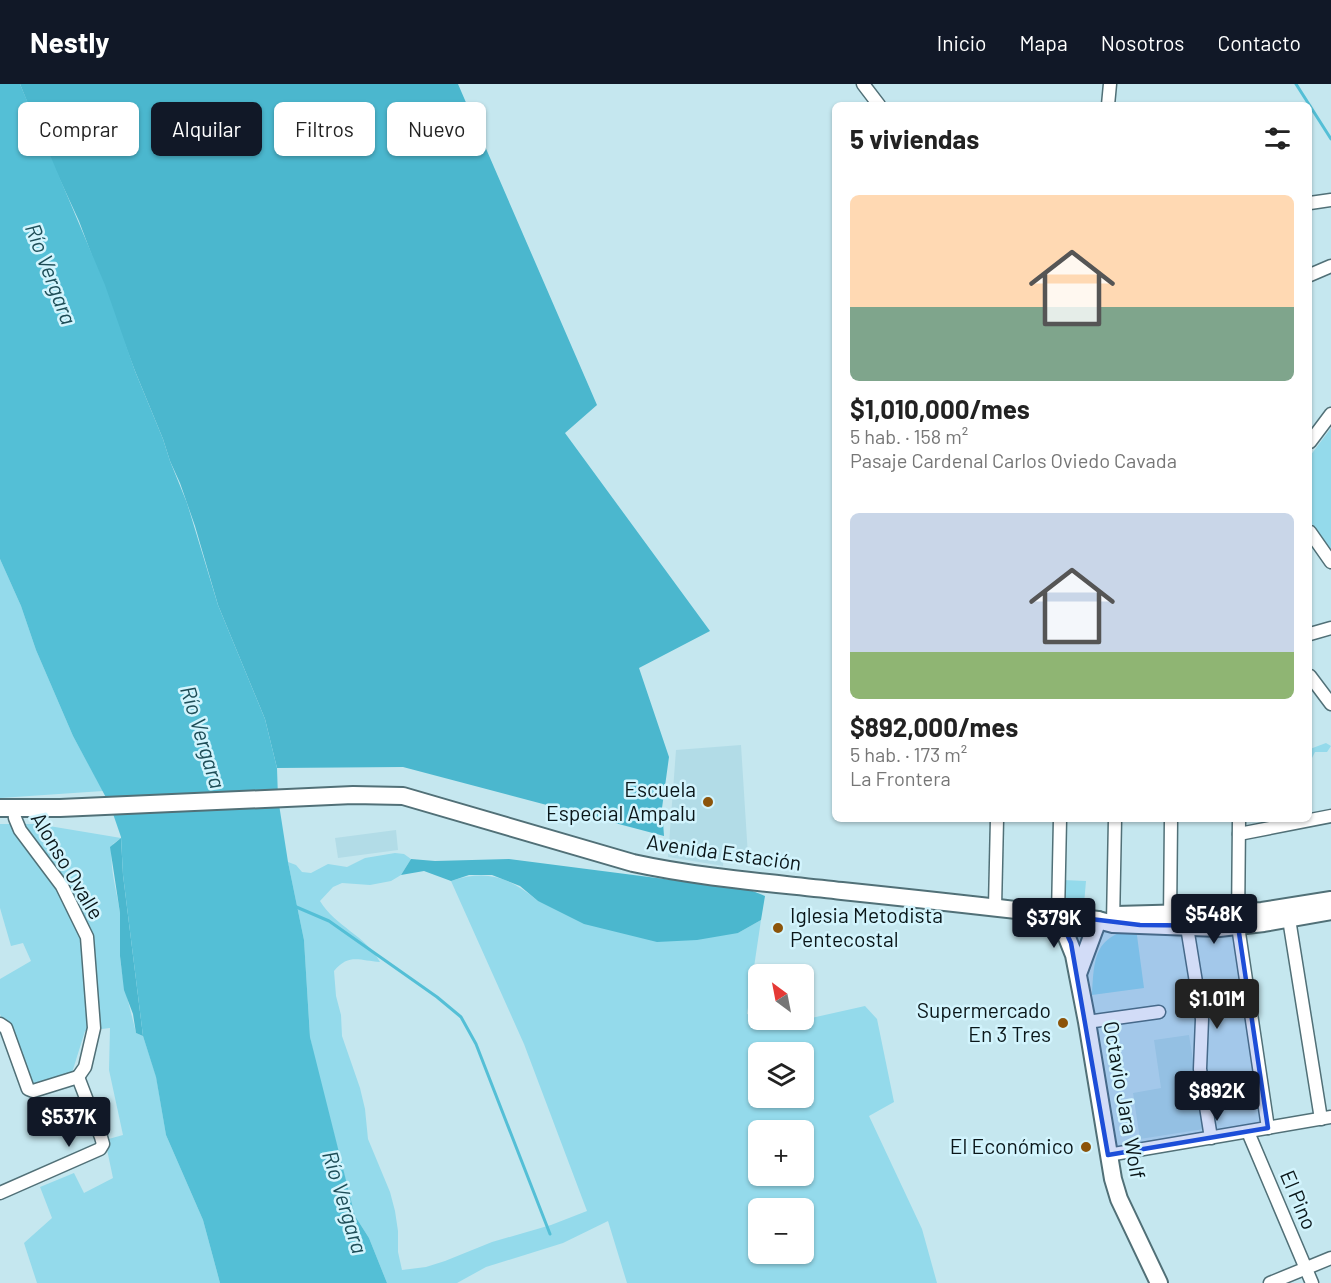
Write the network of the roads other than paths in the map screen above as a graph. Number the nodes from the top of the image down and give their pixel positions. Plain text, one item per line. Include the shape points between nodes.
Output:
1 (863, 84) edge
2 (1110, 84) edge
3 (877, 102) edge
4 (1108, 102) edge
5 (1331, 200) edge
6 (1312, 203) edge
7 (1331, 266) edge
8 (1312, 274) edge
9 (1331, 414) edge
10 (1312, 439) edge
11 (1312, 535) edge
12 (1331, 562) edge
13 (1331, 628) edge
14 (1312, 633) edge
15 (1312, 679) edge
16 (1331, 704) edge
17 (7, 808) edge
18 (1331, 816) edge
19 (1312, 820) edge
20 (997, 822) edge
21 (1060, 822) edge
22 (1115, 822) edge
23 (1171, 822) edge
24 (1239, 822) edge
25 (1300, 822) edge
26 (1239, 834) junction
27 (1331, 900) edge
28 (995, 907) junction
29 (1331, 911) edge
30 (1058, 915) junction
31 (1108, 919) junction
32 (1238, 919) junction
33 (1289, 919) junction
34 (1176, 922) junction
35 (1078, 974) junction
36 (1159, 1012) dead end
37 (1088, 1022) junction
38 (1, 1025) edge
39 (78, 1077) junction
40 (1326, 1118) edge
41 (1268, 1128) junction
42 (1248, 1132) junction
43 (1210, 1138) junction
44 (1108, 1155) junction
45 (0, 1193) edge
46 (1331, 1258) edge
47 (1305, 1268) junction
48 (1159, 1283) edge
49 (1270, 1283) edge
50 (1312, 1283) edge

1 - 3 street
2 - 4 street
5 - 6 street
7 - 8 street
9 - 10 street
11 - 12 street
13 - 14 street
15 - 16 street
17 - 28 main road, Avenida Estación via 385,795 421,800 659,868
17 - 39 street, Alonso Ovalle via 62,886 87,937 94,1028 85,1067
18 - 19 street
20 - 28 street
21 - 30 street
22 - 31 street
23 - 34 street
24 - 26 street
25 - 26 street
26 - 32 street
27 - 32 main road, Avenida Estación via 1262,911
28 - 30 main road, Avenida Estación
29 - 33 main road, Avenida Estación
30 - 31 main road, Avenida Estación
30 - 35 main road, Octavio Jara Wolf via 1071,944
31 - 34 main road, Avenida Estación
31 - 35 main road
32 - 33 main road, Avenida Estación
32 - 34 main road, Avenida Estación
32 - 41 street
33 - 40 street
34 - 43 street via 1202,1019 1200,1069
35 - 37 main road, Octavio Jara Wolf
36 - 37 street
37 - 44 main road, Octavio Jara Wolf
38 - 39 street via 6,1028 30,1090
39 - 45 street via 101,1137 100,1149
40 - 41 street
41 - 42 street
42 - 43 street
42 - 47 street, El Pino
43 - 44 street
44 - 48 main road, Octavio Jara Wolf via 1119,1199
46 - 47 street
47 - 49 street
47 - 50 street, El Pino

